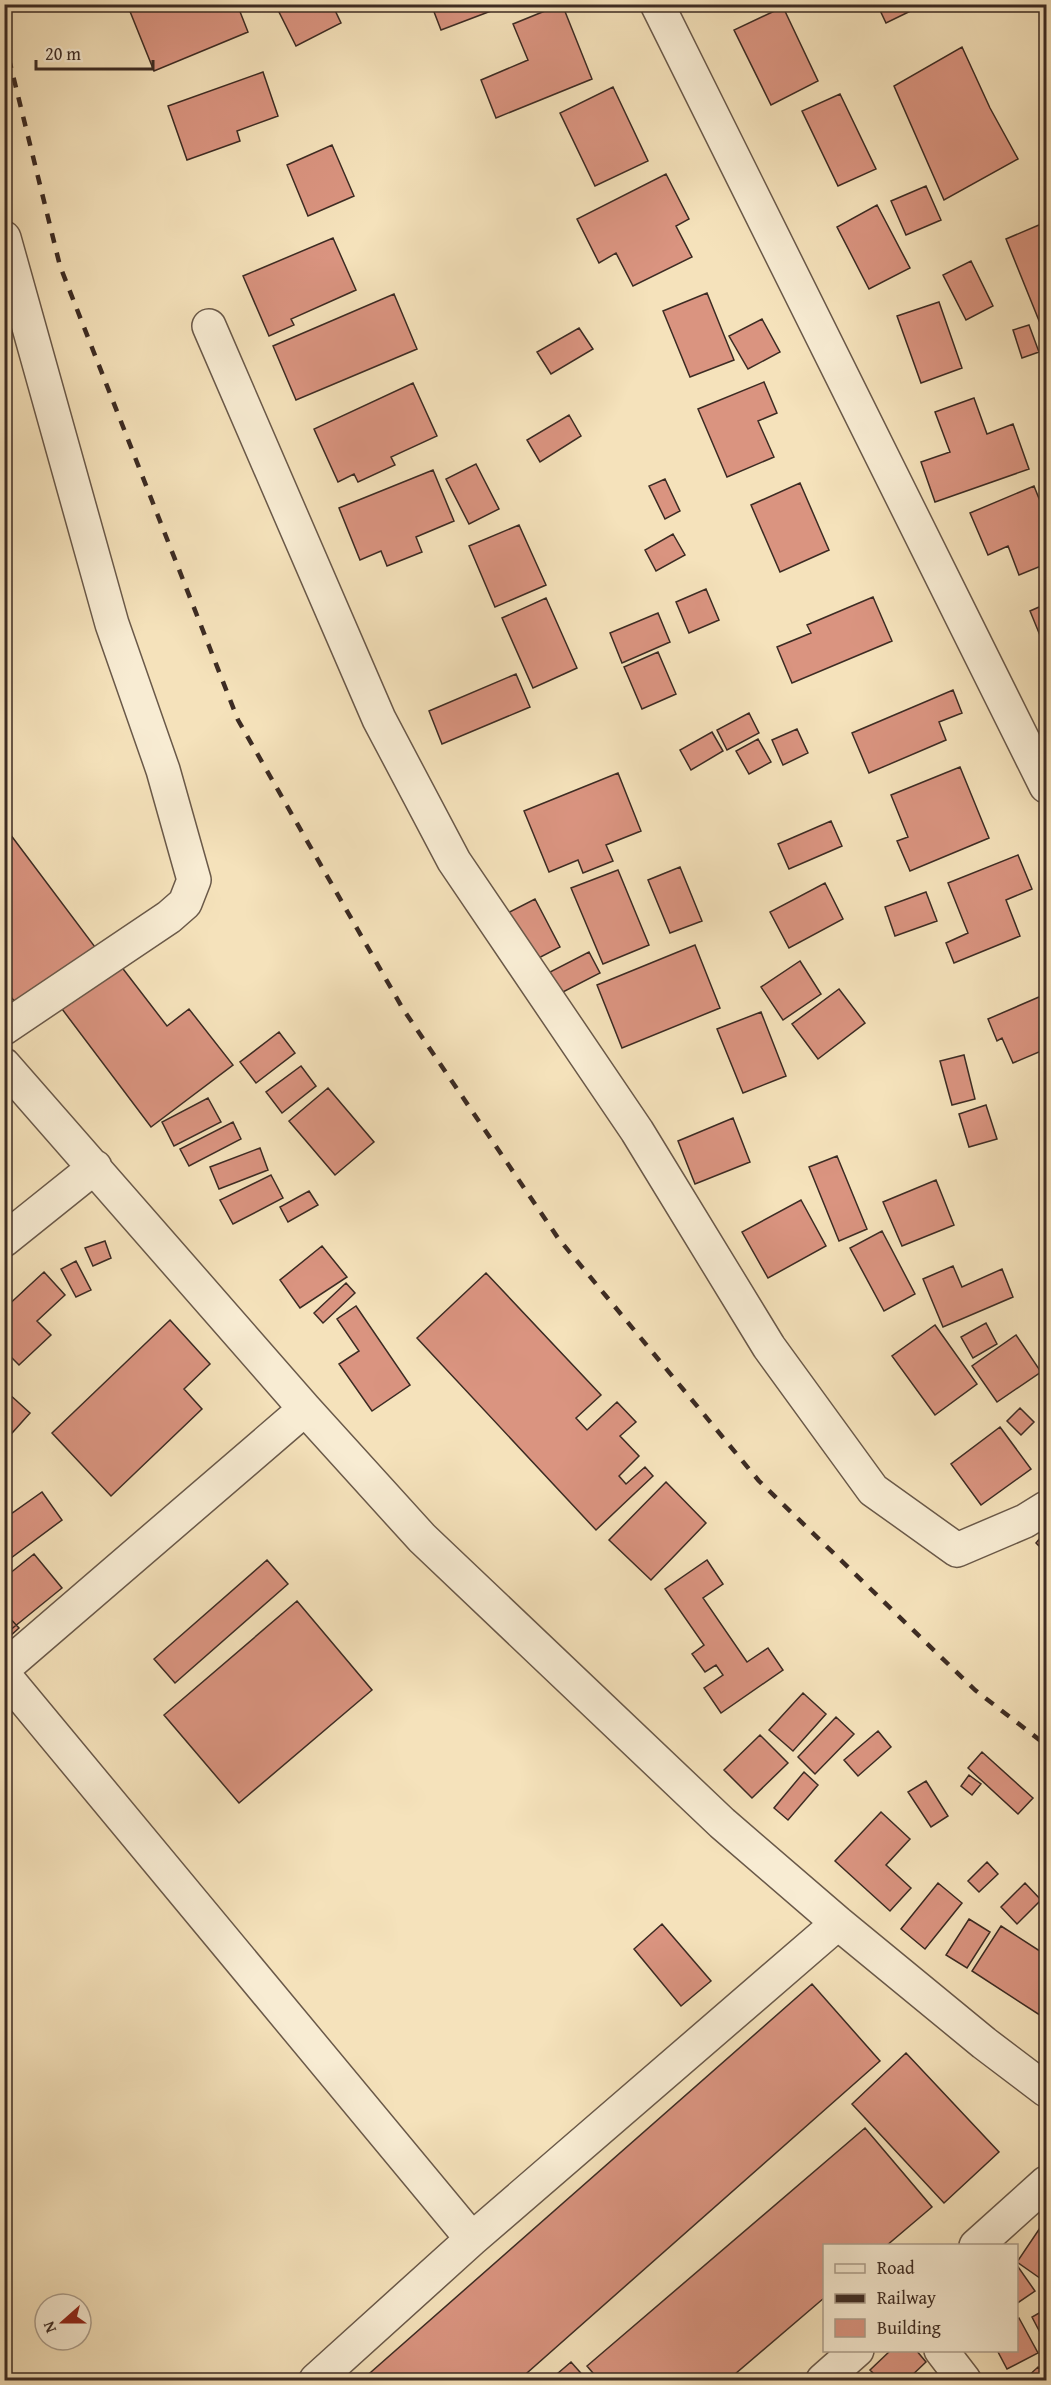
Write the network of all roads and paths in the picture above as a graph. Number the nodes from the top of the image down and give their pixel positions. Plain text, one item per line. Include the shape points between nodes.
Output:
1 (657, 4) edge
2 (4, 238) edge
3 (209, 326) dead end
4 (1047, 786) edge
5 (4, 1028) edge
6 (4, 1065) edge
7 (95, 1167) junction
8 (4, 1240) edge
9 (304, 1408) junction
10 (1047, 1508) edge
11 (4, 1668) edge
12 (4, 1675) edge
13 (838, 1923) junction
14 (1047, 2090) edge
15 (1047, 2184) edge
16 (472, 2239) junction
17 (978, 2244) edge
18 (855, 2352) edge
19 (943, 2352) edge
20 (316, 2380) edge
21 (823, 2380) edge
22 (964, 2380) edge

1 - 4 street
2 - 5 street via 112,624 163,770 194,880 185,903 169,917
3 - 10 street via 379,720 454,861 637,1131 769,1347 873,1490 957,1550
6 - 7 street
7 - 8 street
7 - 9 street
9 - 11 street
9 - 13 street via 422,1538 722,1823
12 - 16 street
13 - 14 street
13 - 16 street
15 - 17 street
16 - 20 street
18 - 21 street
19 - 22 street

